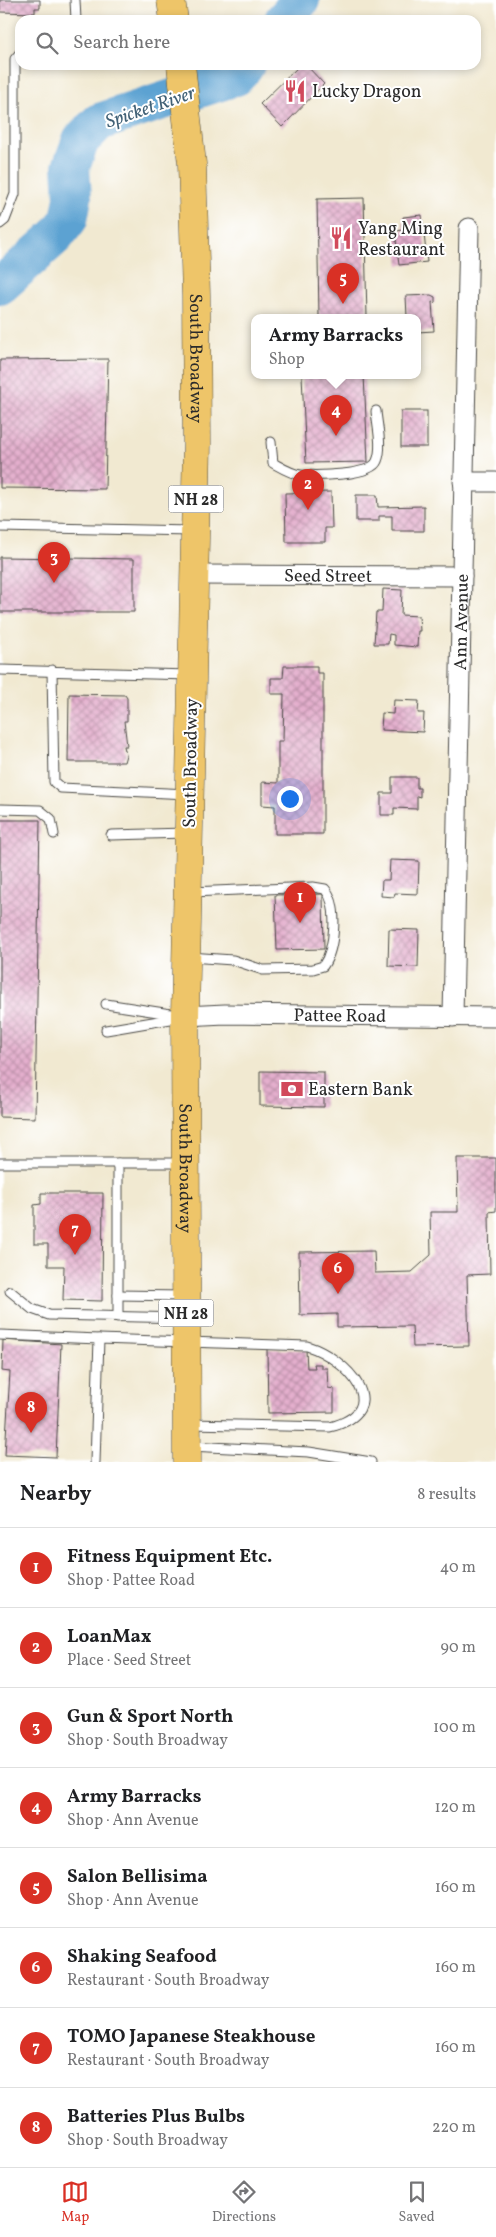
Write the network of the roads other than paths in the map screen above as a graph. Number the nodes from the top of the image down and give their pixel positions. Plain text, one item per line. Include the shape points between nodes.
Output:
1 (75, 0) edge
2 (171, 0) edge
3 (76, 15) edge
4 (173, 15) edge
5 (16, 70) edge
6 (182, 70) edge
7 (0, 224) edge
8 (470, 228) dead end
9 (376, 411) dead end
10 (271, 442) dead end
11 (463, 482) junction
12 (496, 482) edge
13 (0, 527) edge
14 (195, 531) junction
15 (194, 574) junction
16 (462, 576) junction
17 (0, 670) edge
18 (52, 670) junction
19 (191, 676) junction
20 (189, 794) junction
21 (0, 809) edge
22 (189, 833) junction
23 (54, 834) dead end
24 (111, 835) dead end
25 (188, 892) junction
26 (186, 957) junction
27 (106, 1004) dead end
28 (185, 1016) junction
29 (453, 1017) junction
30 (496, 1017) edge
31 (106, 1030) dead end
32 (0, 1163) edge
33 (118, 1163) junction
34 (186, 1163) junction
35 (10, 1291) dead end
36 (118, 1295) junction
37 (118, 1317) junction
38 (185, 1319) junction
39 (0, 1335) edge
40 (99, 1339) junction
41 (187, 1444) edge
42 (95, 1462) edge
43 (371, 1462) edge

1 - 3 lane
2 - 4 main road
5 - 7 lane via 15,194 5,220
6 - 14 main road, South Broadway / NH 28 via 187,110 196,294
8 - 11 street, Ann Avenue
9 - 10 lane via 378,460 372,468 361,473 301,475 289,472 273,463
11 - 12 street
11 - 16 street, Ann Avenue
13 - 14 lane
14 - 15 main road, South Broadway / NH 28
15 - 16 street, Seed Street
15 - 19 main road, South Broadway / NH 28
16 - 29 street, Ann Avenue
17 - 18 lane
18 - 19 lane
18 - 20 lane via 54,782 62,788
19 - 20 main road, South Broadway / NH 28
20 - 22 main road, South Broadway / NH 28
21 - 23 lane via 40,810 52,819
22 - 24 lane
22 - 25 main road, South Broadway / NH 28
25 - 26 main road, South Broadway / NH 28
25 - 26 lane via 325,889 331,896 333,907 332,946 323,966 313,969 263,970 233,960
26 - 28 main road, South Broadway / NH 28
27 - 28 lane
28 - 29 street, Pattee Road
28 - 31 lane
28 - 34 main road, South Broadway / NH 28
29 - 30 street, Pattee Road
32 - 33 lane
33 - 34 lane
33 - 36 lane
34 - 38 main road, South Broadway / NH 28
35 - 37 lane via 32,1309 49,1315
36 - 37 lane
36 - 38 lane
37 - 38 lane
38 - 40 lane
38 - 41 main road, South Broadway / NH 28
38 - 41 lane via 322,1351 346,1367 361,1393 361,1404 341,1424
39 - 40 lane
40 - 42 lane
41 - 43 lane via 308,1452

